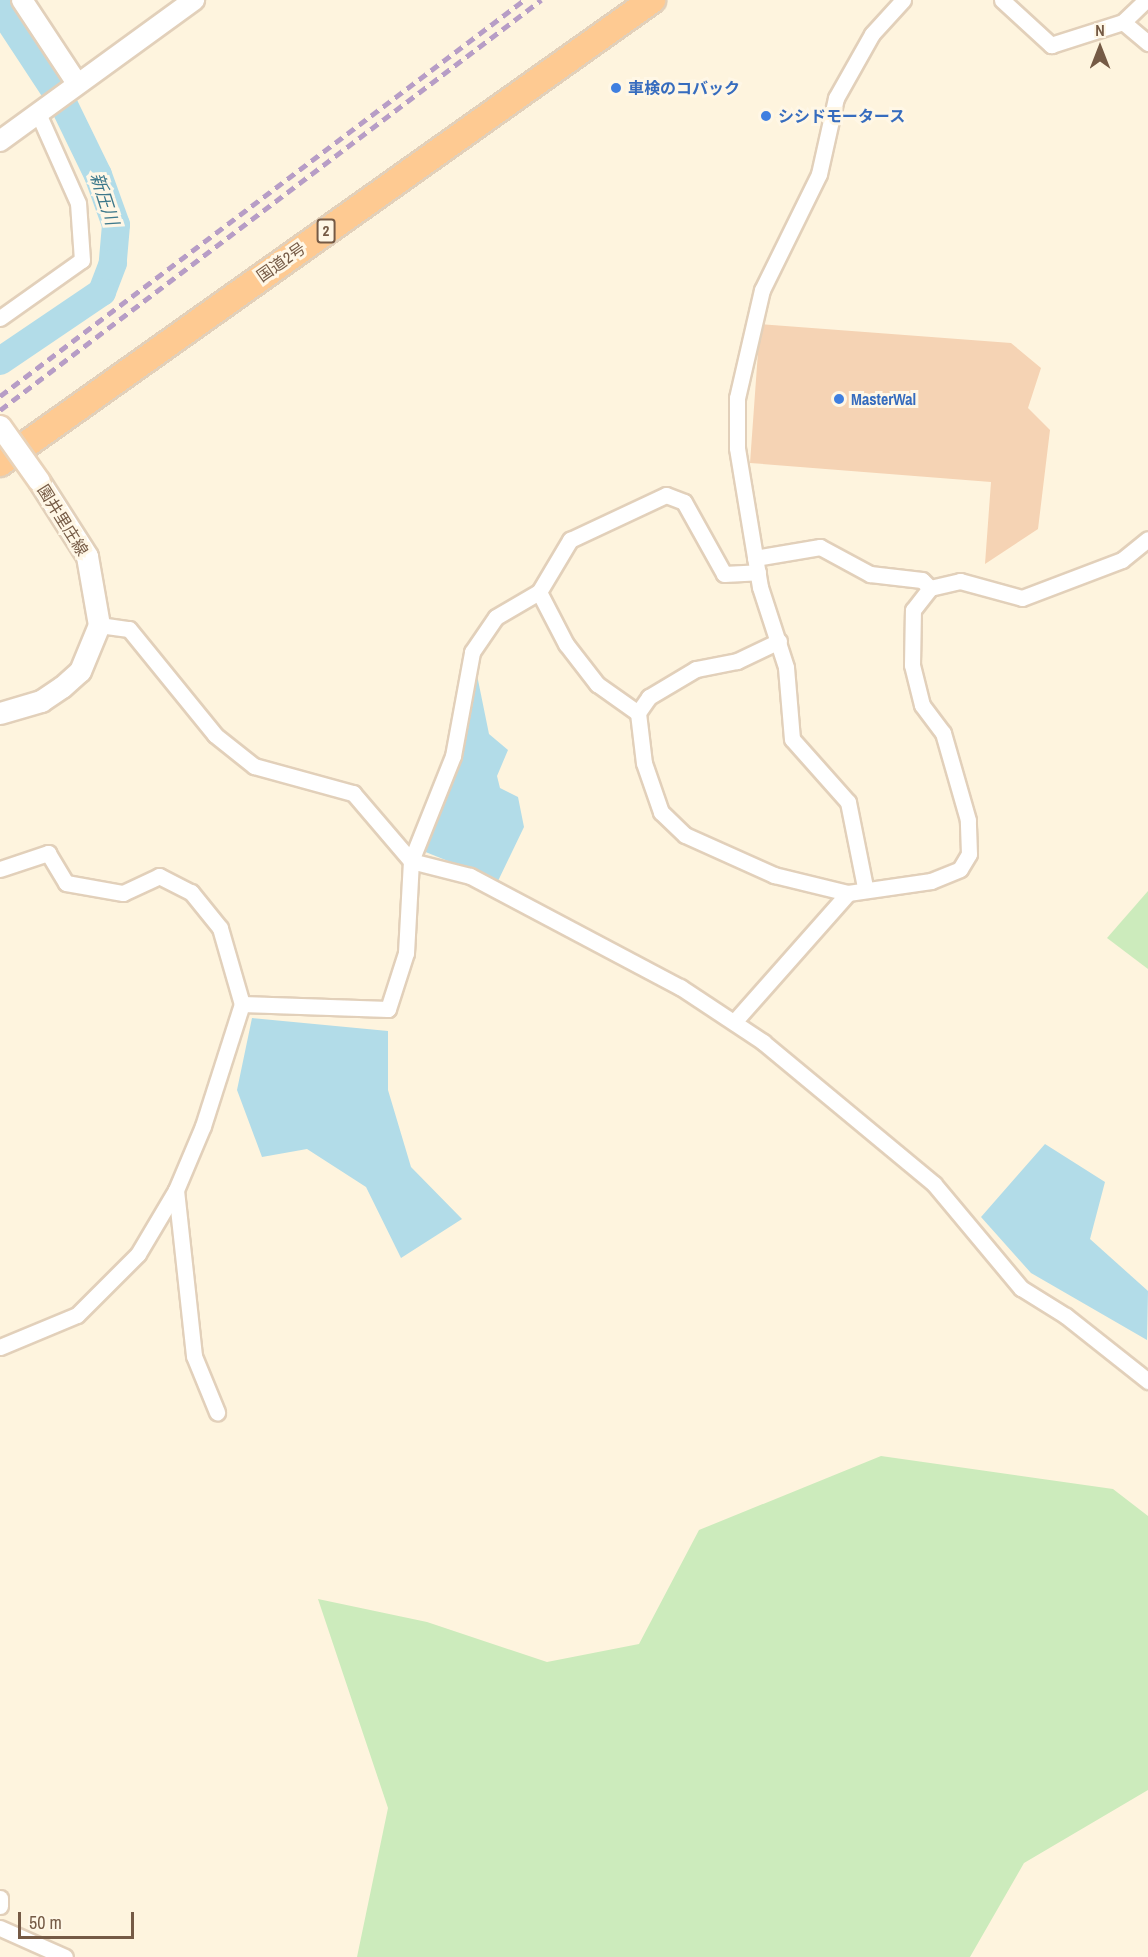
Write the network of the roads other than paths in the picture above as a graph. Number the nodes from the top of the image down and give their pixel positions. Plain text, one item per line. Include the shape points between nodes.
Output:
1 (22, 0) edge
2 (194, 0) edge
3 (652, 0) edge
4 (903, 0) edge
5 (1002, 0) edge
6 (1146, 0) edge
7 (1123, 21) junction
8 (1148, 43) edge
9 (76, 82) junction
10 (38, 113) junction
11 (0, 141) edge
12 (0, 318) edge
13 (0, 426) edge
14 (4, 463) edge
15 (1148, 539) edge
16 (757, 565) junction
17 (930, 588) junction
18 (539, 592) junction
19 (99, 625) junction
20 (778, 642) junction
21 (0, 712) edge
22 (638, 713) junction
23 (411, 861) junction
24 (0, 869) edge
25 (866, 887) junction
26 (848, 893) junction
27 (242, 1004) junction
28 (734, 1022) junction
29 (176, 1190) junction
30 (0, 1347) edge
31 (1148, 1381) edge
32 (218, 1412) dead end
33 (0, 1898) edge
34 (0, 1906) edge
35 (0, 1928) edge
36 (64, 1957) edge

1 - 9 street
2 - 9 street
3 - 14 highway, 国道2号 / 2
4 - 16 street via 872,34 836,98 819,174 762,290 737,398 737,448
5 - 7 street via 1051,45
6 - 7 street
7 - 8 street
9 - 10 street
10 - 11 street
10 - 12 street via 78,203 82,260
13 - 19 main road, 園井里庄線, bridge via 87,556
15 - 17 street via 1122,560 1022,598 960,581
16 - 17 street via 820,548 870,574 922,580
16 - 18 street via 724,574 684,502 666,495 570,540
16 - 20 street
17 - 25 street via 913,610 912,665 922,705 943,733 968,820 969,854 960,869 931,881
18 - 22 street via 566,644 597,684
18 - 23 street via 496,617 472,652 453,756
19 - 21 main road via 80,671 62,687 41,701
19 - 23 street via 129,629 215,735 254,766 353,793
20 - 22 street via 737,661 696,669 649,698
20 - 25 street via 792,739 848,802
22 - 26 street via 644,763 661,812 685,835 774,875
23 - 27 street via 406,953 388,1009
23 - 28 street via 470,876 681,987
24 - 27 street via 48,853 66,883 123,893 159,876 191,892 220,928
25 - 26 street
26 - 28 street
27 - 29 street via 203,1126
28 - 31 street via 934,1184 1021,1288 1066,1316
29 - 30 street via 118,1280 77,1315
29 - 32 street via 194,1356
33 - 34 street
35 - 36 street

